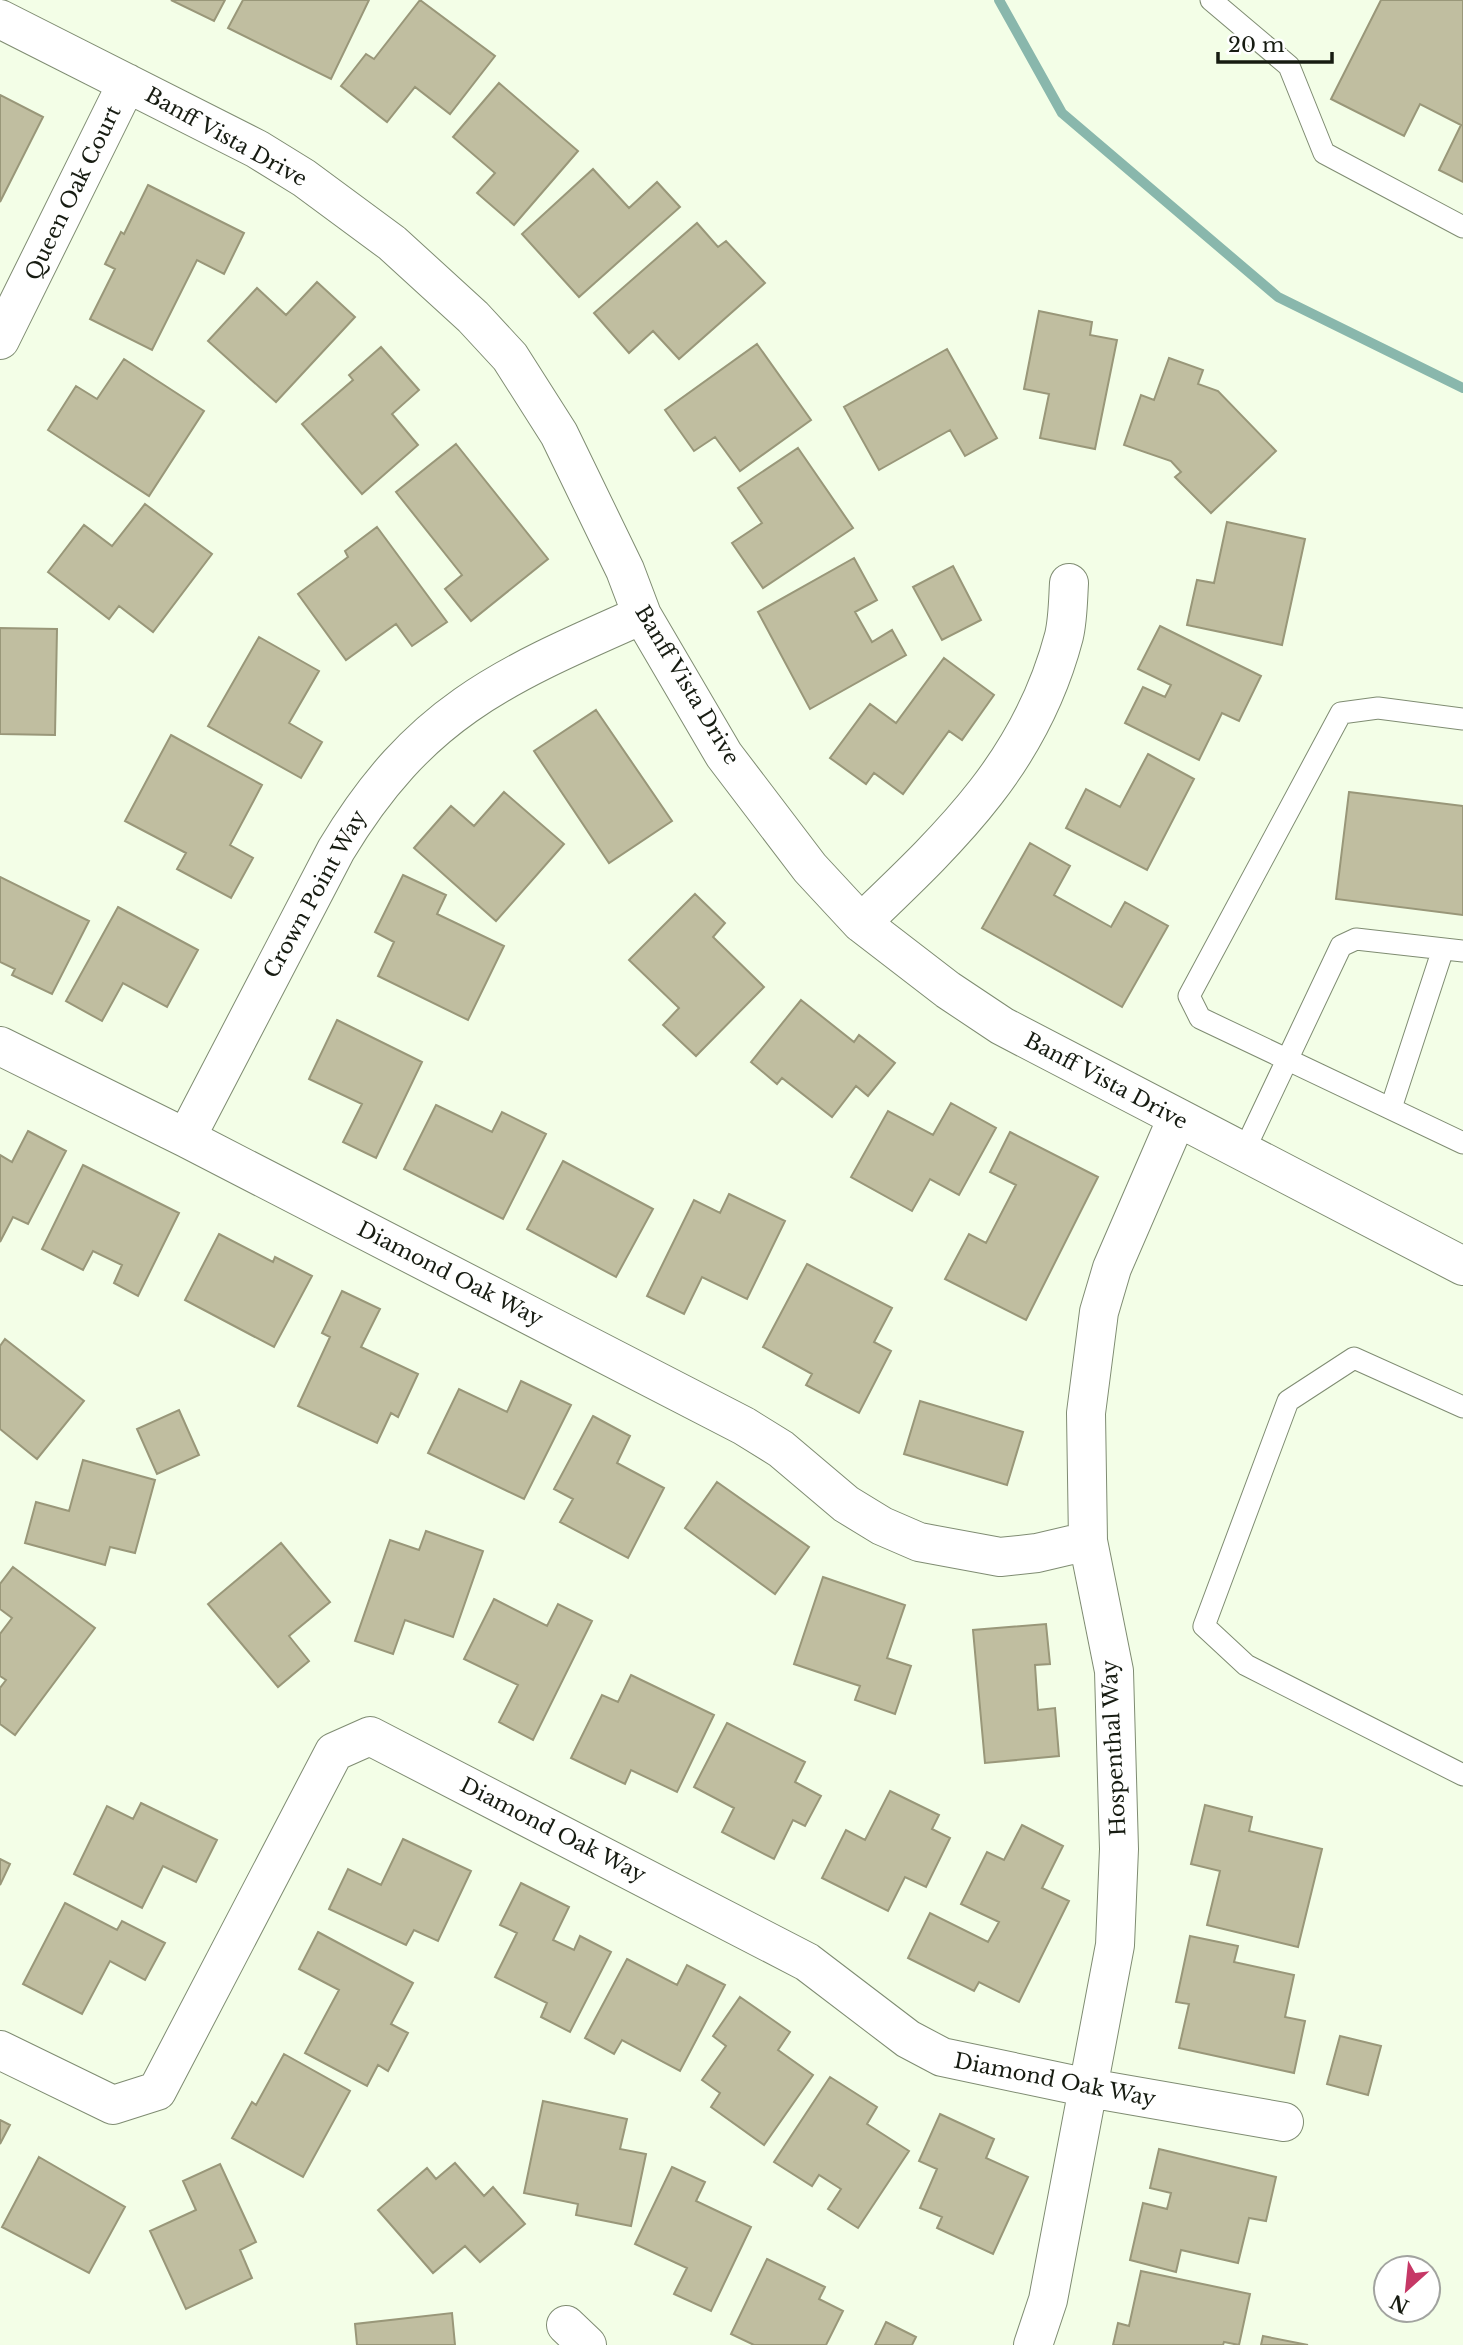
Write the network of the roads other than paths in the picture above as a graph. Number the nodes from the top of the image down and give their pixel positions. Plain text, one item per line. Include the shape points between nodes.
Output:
1 (1211, 0) edge
2 (0, 19) edge
3 (127, 83) junction
4 (1463, 227) edge
5 (0, 340) edge
6 (1069, 583) dead end
7 (642, 615) junction
8 (1463, 719) edge
9 (861, 923) junction
10 (1453, 950) edge
11 (0, 1046) edge
12 (1287, 1059) junction
13 (1391, 1108) junction
14 (1177, 1118) junction
15 (186, 1138) junction
16 (1463, 1143) edge
17 (1243, 1153) junction
18 (1463, 1266) edge
19 (1463, 1407) edge
20 (1087, 1541) junction
21 (1463, 1775) edge
22 (0, 2050) edge
23 (1089, 2088) junction
24 (1284, 2122) dead end
25 (1033, 2345) edge

1 - 4 lane via 1289,65 1324,153
2 - 3 street, Banff Vista Drive
3 - 5 street, Queen Oak Court
3 - 7 street, Banff Vista Drive via 257,149 303,178 392,243 473,317 510,357 559,434
6 - 9 street via 1065,633 1037,712 1016,752 937,850
7 - 9 street, Banff Vista Drive via 724,755 810,867
7 - 15 street, Crown Point Way via 498,682 419,741 387,774 336,850
8 - 12 lane via 1378,708 1341,713 1189,996 1200,1018
9 - 14 street, Banff Vista Drive via 1002,1026
10 - 12 lane via 1356,939 1341,946
10 - 13 lane
11 - 15 street, Diamond Oak Way
12 - 13 lane
12 - 17 lane
13 - 16 lane
14 - 17 street, Banff Vista Drive
14 - 20 street, Hospenthal Way via 1136,1209 1099,1312 1086,1413
15 - 20 street, Diamond Oak Way via 744,1426 781,1448 846,1504 882,1526 919,1542 1000,1557
17 - 18 street, Banff Vista Drive
19 - 21 lane via 1354,1358 1288,1401 1204,1626 1246,1665
20 - 23 street, Hospenthal Way via 1114,1671 1119,1836 1115,1945
22 - 23 street, Diamond Oak Way via 113,2105 157,2091 334,1752 370,1736 807,1962 908,2039 942,2057
23 - 24 street, Diamond Oak Way
23 - 25 street, Hospenthal Way via 1048,2300

